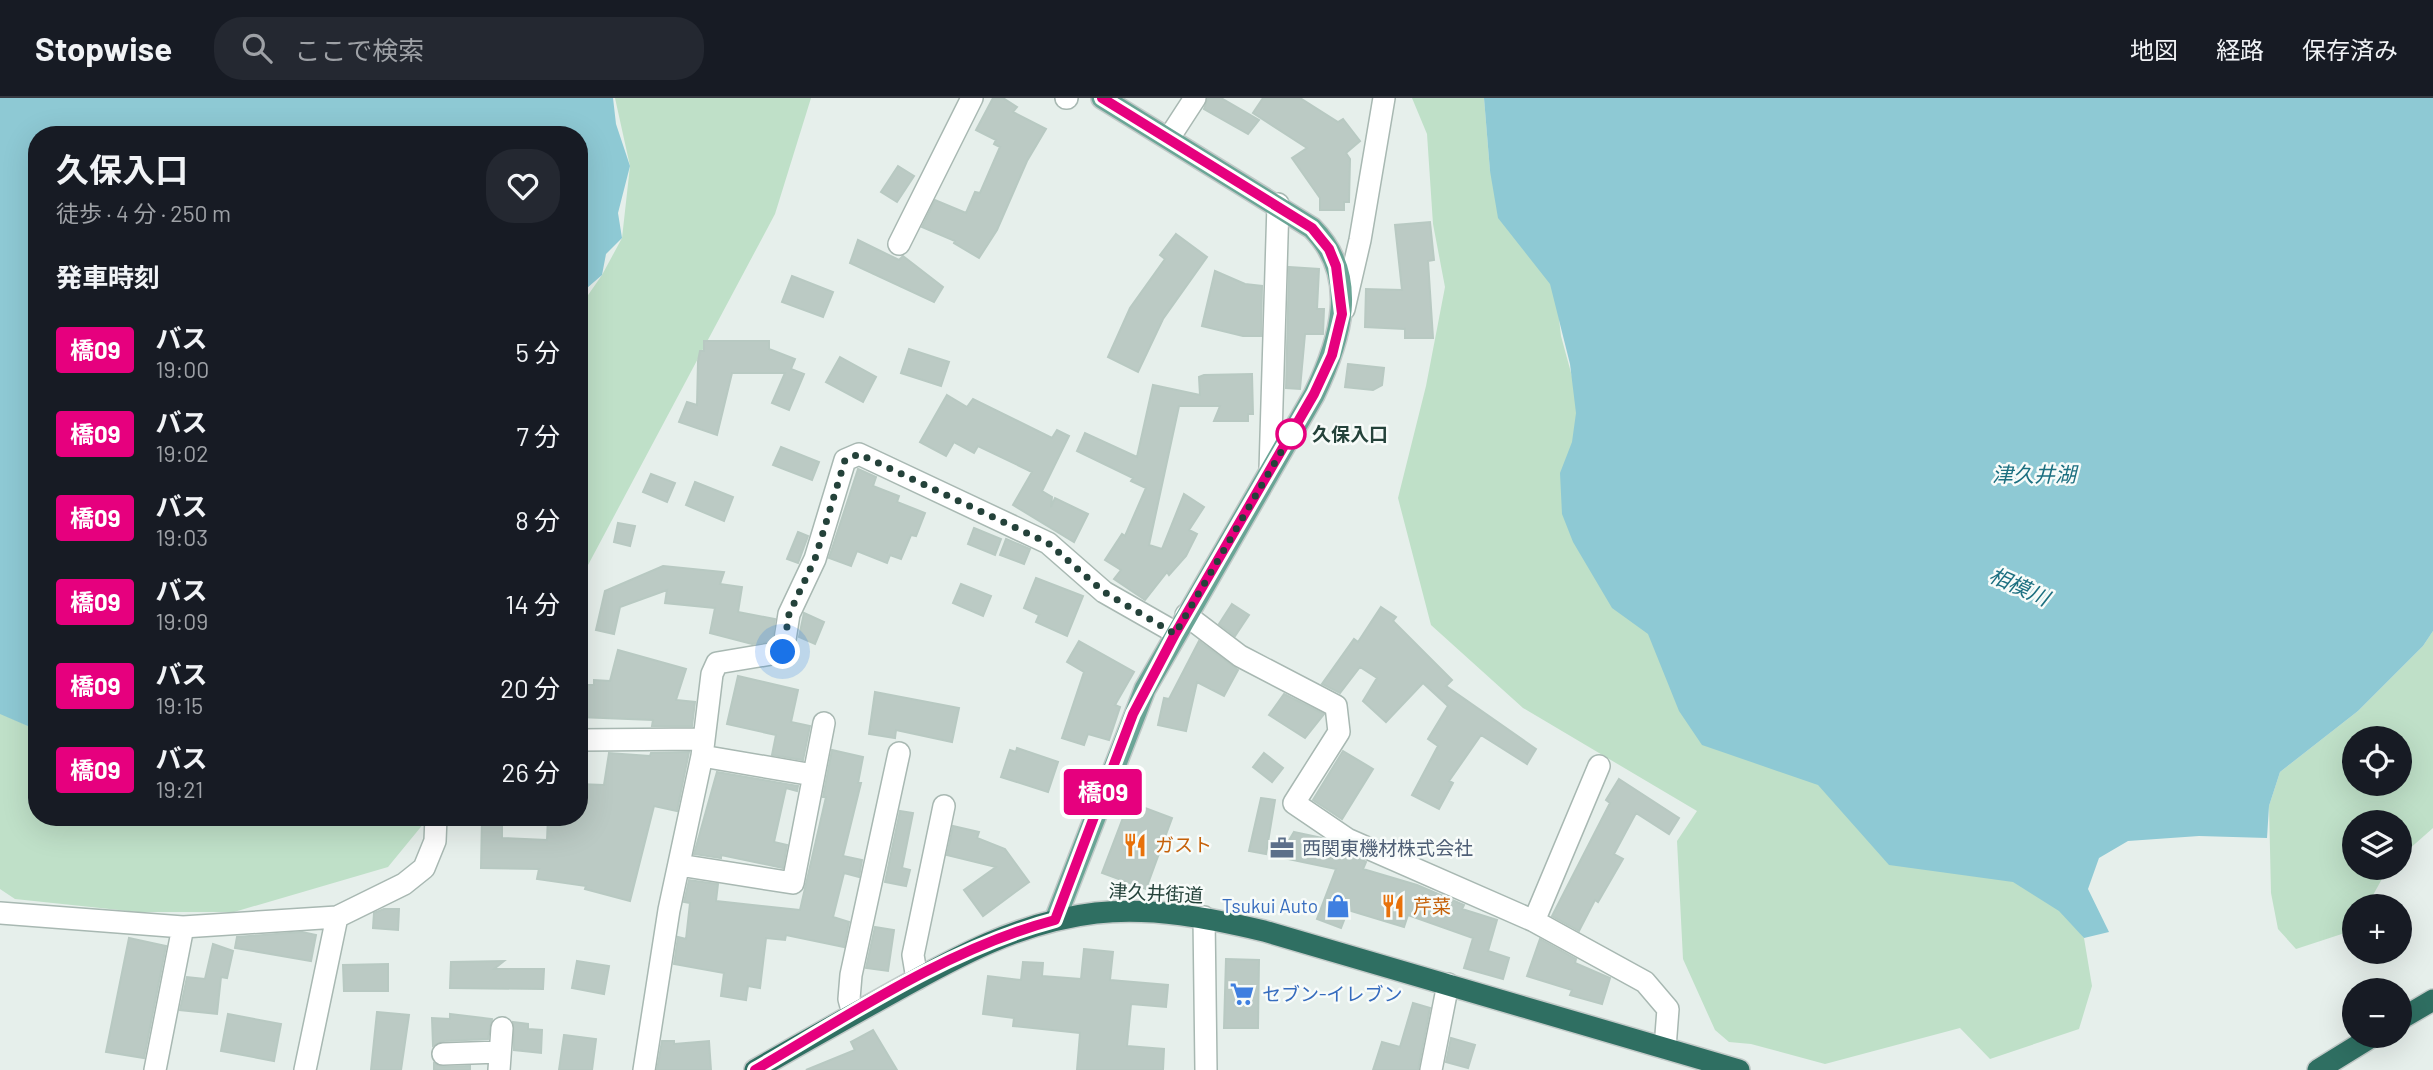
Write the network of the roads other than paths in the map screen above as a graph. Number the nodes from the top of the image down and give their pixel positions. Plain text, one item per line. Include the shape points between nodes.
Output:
1 (972, 98) edge
2 (1102, 98) edge
3 (1195, 98) edge
4 (1384, 98) edge
5 (1169, 138) junction
6 (1278, 204) junction
7 (899, 244) dead end
8 (1341, 321) junction
9 (1270, 470) junction
10 (1186, 615) junction
11 (1175, 634) junction
12 (824, 723) dead end
13 (588, 741) edge
14 (702, 747) junction
15 (899, 753) dead end
16 (1600, 766) dead end
17 (813, 775) junction
18 (944, 806) dead end
19 (436, 826) edge
20 (679, 865) junction
21 (0, 913) edge
22 (337, 917) junction
23 (1204, 917) junction
24 (1055, 920) junction
25 (1534, 920) junction
26 (183, 927) junction
27 (916, 979) junction
28 (1448, 984) junction
29 (2433, 1000) edge
30 (2412, 1012) edge
31 (853, 1014) junction
32 (502, 1028) dead end
33 (1665, 1048) junction
34 (2354, 1048) edge
35 (443, 1054) dead end
36 (499, 1061) edge
37 (155, 1070) edge
38 (305, 1070) edge
39 (644, 1070) edge
40 (755, 1070) edge
41 (1206, 1070) edge
42 (1431, 1070) edge
43 (1738, 1070) edge
44 (2318, 1070) edge

1 - 7 street
2 - 5 main road
3 - 5 street
4 - 8 street
5 - 6 main road
6 - 8 main road via 1312,228 1329,249 1340,282
6 - 9 street
8 - 9 main road via 1323,376
9 - 10 main road
10 - 11 main road
10 - 25 street via 1240,656 1336,706 1339,732 1294,803 1347,839
11 - 14 street via 1104,592 1048,543 859,454 845,460 815,559 789,614 783,652 717,663
11 - 24 main road via 1133,714
12 - 17 street
13 - 14 street
14 - 17 street
14 - 20 street
15 - 31 street via 851,975
16 - 25 street
17 - 20 street via 793,883
18 - 27 street via 913,955
19 - 22 street via 424,867 404,884
20 - 39 street
21 - 26 street
22 - 26 street
22 - 38 street
23 - 24 highway, 津久井街道 via 1126,912
23 - 28 highway, 津久井街道
23 - 41 street
24 - 27 highway, 津久井街道 via 989,941
25 - 33 street via 1645,982 1668,1009
26 - 37 street
27 - 31 highway, 津久井街道
28 - 33 highway, 津久井街道
28 - 42 street
29 - 30 highway
31 - 40 highway, 津久井街道
32 - 36 street
33 - 43 highway, 津久井街道
34 - 44 highway
35 - 36 street

